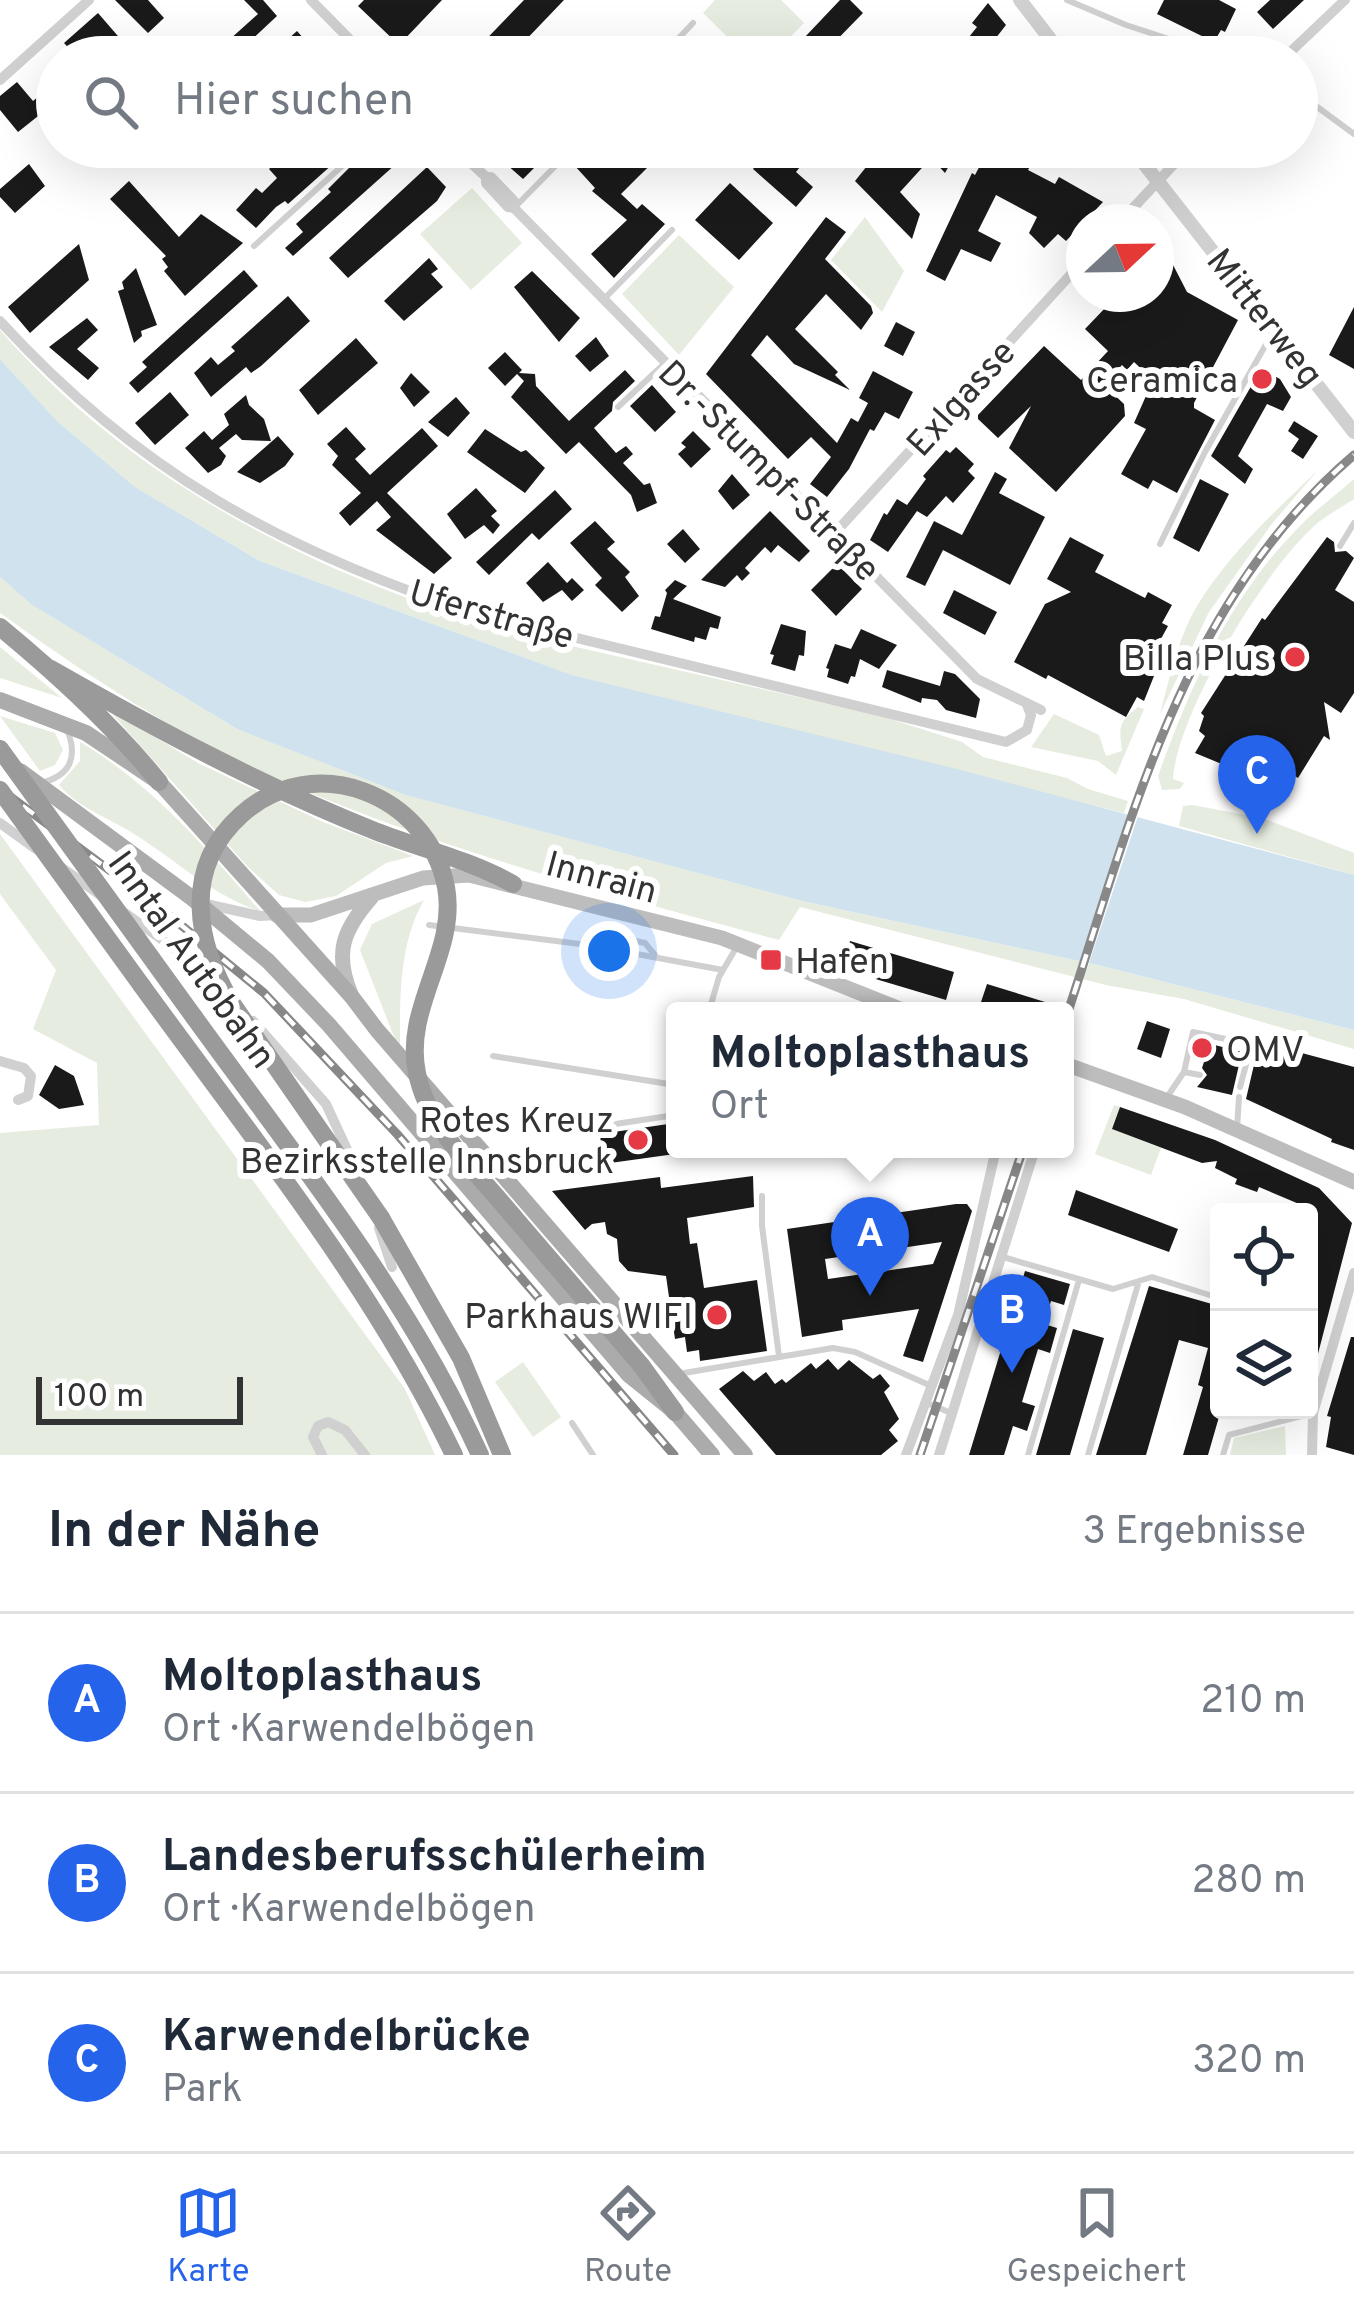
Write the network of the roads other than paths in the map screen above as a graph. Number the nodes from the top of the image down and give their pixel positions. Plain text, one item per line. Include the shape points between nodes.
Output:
1 (89, 0) edge
2 (311, 0) edge
3 (1020, 0) edge
4 (1067, 0) edge
5 (1345, 0) edge
6 (693, 23) dead end
7 (49, 36) edge
8 (346, 36) edge
9 (681, 36) edge
10 (1048, 36) edge
11 (1160, 36) edge
12 (1307, 36) edge
13 (36, 48) edge
14 (0, 80) edge
15 (1318, 107) edge
16 (1354, 134) edge
17 (340, 168) edge
18 (476, 168) edge
19 (553, 168) edge
20 (1148, 168) edge
21 (1171, 168) edge
22 (1159, 181) junction
23 (1137, 204) edge
24 (514, 208) junction
25 (672, 230) dead end
26 (254, 246) dead end
27 (1066, 280) edge
28 (602, 301) junction
29 (0, 321) edge
30 (1275, 329) junction
31 (664, 364) junction
32 (618, 406) dead end
33 (1352, 426) edge
34 (1354, 523) edge
35 (834, 534) junction
36 (1160, 544) dead end
37 (1340, 546) dead end
38 (0, 627) edge
39 (51, 669) junction
40 (4, 703) edge
41 (1027, 705) junction
42 (1041, 710) dead end
43 (64, 723) junction
44 (0, 753) edge
45 (159, 782) junction
46 (37, 784) junction
47 (0, 790) edge
48 (0, 823) edge
49 (513, 884) junction
50 (372, 897) junction
51 (192, 898) junction
52 (276, 915) junction
53 (429, 925) dead end
54 (738, 945) junction
55 (723, 970) junction
56 (352, 997) junction
57 (712, 1002) edge
58 (882, 1002) edge
59 (494, 1056) dead end
60 (0, 1060) edge
61 (1198, 1060) dead end
62 (1074, 1067) edge
63 (1184, 1072) junction
64 (666, 1084) edge
65 (1240, 1087) dead end
66 (1239, 1097) dead end
67 (18, 1100) dead end
68 (1165, 1100) junction
69 (666, 1116) edge
70 (589, 1128) dead end
71 (1237, 1130) junction
72 (994, 1158) edge
73 (1031, 1158) edge
74 (1354, 1182) edge
75 (762, 1196) dead end
76 (1000, 1256) junction
77 (392, 1267) dead end
78 (1354, 1274) edge
79 (1079, 1279) junction
80 (1139, 1281) junction
81 (1210, 1295) edge
82 (958, 1315) junction
83 (979, 1320) junction
84 (779, 1356) junction
85 (675, 1375) junction
86 (1318, 1377) edge
87 (929, 1385) junction
88 (923, 1402) junction
89 (675, 1412) junction
90 (951, 1413) junction
91 (1290, 1419) edge
92 (1313, 1419) edge
93 (572, 1423) dead end
94 (322, 1455) edge
95 (365, 1455) edge
96 (454, 1455) edge
97 (480, 1455) edge
98 (502, 1455) edge
99 (593, 1455) edge
100 (712, 1455) edge
101 (745, 1455) edge
102 (906, 1455) edge
103 (939, 1455) edge
104 (1028, 1455) edge
105 (1088, 1455) edge
106 (1223, 1455) edge
107 (1312, 1455) edge

1 - 7 street
2 - 8 street
3 - 10 street
4 - 11 lane
5 - 12 street
6 - 9 lane
13 - 14 street
15 - 16 lane
17 - 26 lane
18 - 24 street, Dr.-Stumpf-Straße
19 - 24 lane
20 - 22 street, Mitterweg
21 - 22 street
22 - 23 street
22 - 30 street, Mitterweg
24 - 28 street, Dr.-Stumpf-Straße
25 - 28 lane
27 - 35 street, Exlgasse
28 - 31 street, Dr.-Stumpf-Straße
29 - 41 street, Uferstraße via 79,403 191,486 281,538 423,597 1006,742 1027,730
30 - 33 street, Mitterweg
30 - 36 lane
31 - 32 lane
31 - 35 street, Dr.-Stumpf-Straße
34 - 37 lane
35 - 41 street, Dr.-Stumpf-Straße via 977,679
38 - 39 highway
39 - 45 highway
39 - 49 highway via 244,773
40 - 43 main road
41 - 42 street, Dr.-Stumpf-Straße
43 - 45 main road
43 - 46 lane via 71,764
44 - 46 main road
44 - 97 highway, Inntal Autobahn, bridge via 398,1304
45 - 52 main road
46 - 51 main road
47 - 96 highway, Inntal Autobahn, bridge via 361,1291
48 - 77 street via 192,961 313,1085 368,1195
49 - 50 main road, Innrain via 436,875
49 - 54 main road, Innrain
50 - 52 main road, Innrain via 311,915
50 - 56 main road via 341,944
51 - 52 street
51 - 89 main road via 306,1000 629,1375
52 - 56 main road
53 - 55 lane via 611,950 627,939 658,957
54 - 55 lane
54 - 58 main road, Innrain
55 - 57 lane
56 - 85 main road
59 - 64 lane
60 - 67 street via 32,1076 28,1096
61 - 63 lane via 1197,1075
62 - 68 main road
63 - 65 lane via 1193,1032 1244,1043 1250,1050
63 - 68 lane
66 - 71 lane
68 - 71 main road
69 - 70 lane
71 - 74 main road
72 - 82 street
73 - 76 street
75 - 84 lane
76 - 79 lane
76 - 83 street
78 - 86 street
79 - 80 lane via 1113,1289
79 - 104 lane
80 - 81 lane via 1152,1277
80 - 105 lane
82 - 83 street
82 - 87 street
83 - 90 street
84 - 85 lane
84 - 87 lane via 844,1349
85 - 101 main road
87 - 88 street
88 - 90 lane
88 - 102 street
89 - 98 highway, bridge via 425,1100 415,1033 448,900 426,836 391,803 361,789 312,783 282,790 242,814 212,851 200,895 206,950 233,1005 380,1218 461,1358
89 - 100 main road
90 - 103 street
91 - 106 lane via 1228,1435
92 - 107 street
93 - 99 lane
94 - 95 street via 313,1437 328,1422

